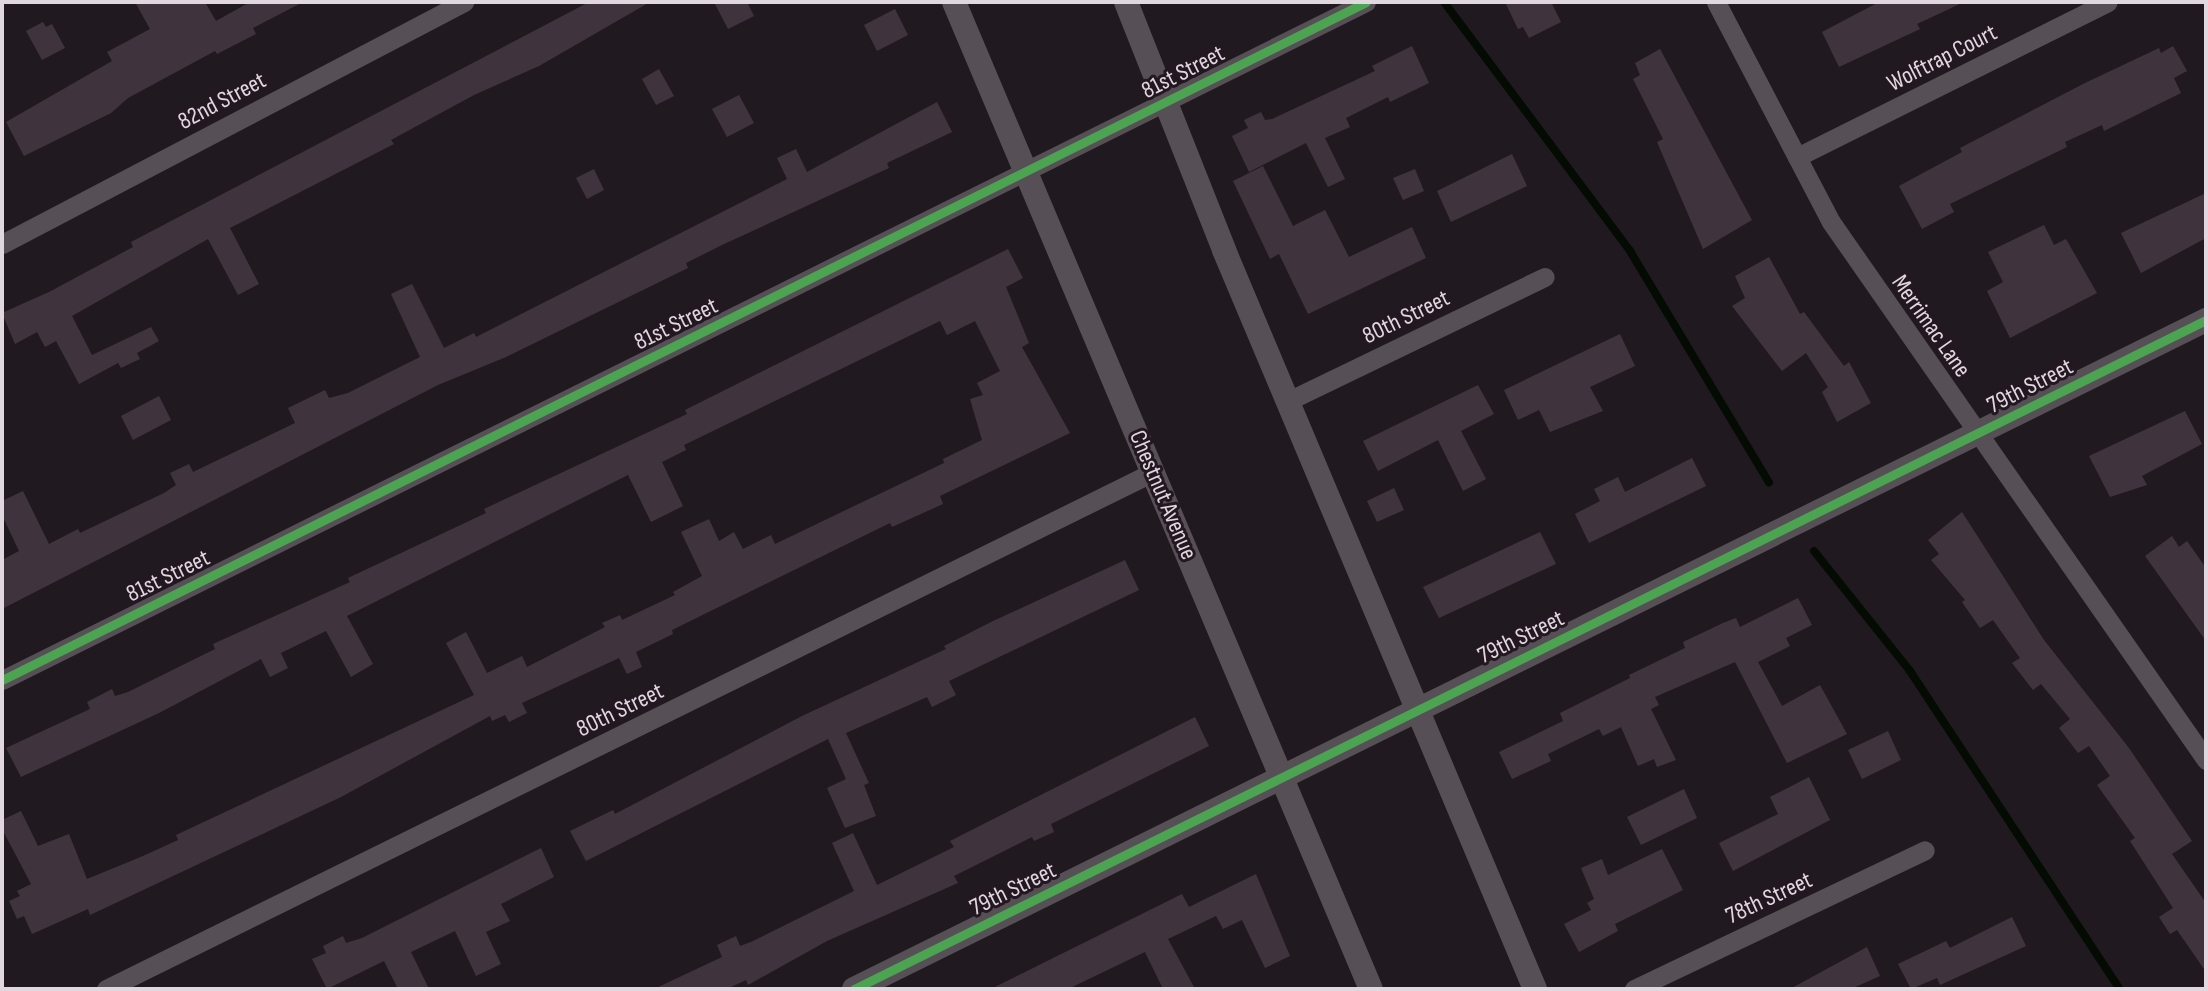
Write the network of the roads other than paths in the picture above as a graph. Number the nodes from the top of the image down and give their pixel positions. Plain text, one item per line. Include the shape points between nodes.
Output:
1 (464, 2) edge
2 (954, 2) edge
3 (1126, 2) edge
4 (1366, 2) edge
5 (2108, 2) edge
6 (1717, 3) edge
7 (1167, 102) junction
8 (1797, 157) junction
9 (1023, 174) junction
10 (2, 244) edge
11 (1545, 277) dead end
12 (2206, 320) edge
13 (1288, 401) junction
14 (1977, 434) junction
15 (1153, 472) junction
16 (2, 680) edge
17 (1418, 710) junction
18 (2206, 760) edge
19 (1282, 777) junction
20 (1925, 850) dead end
21 (106, 989) edge
22 (854, 989) edge
23 (1371, 989) edge
24 (1535, 989) edge
25 (1634, 989) edge

1 - 10 street, 82nd Street
2 - 9 street, Chestnut Avenue
3 - 7 street
4 - 7 street, 81st Street
5 - 8 street, Wolftrap Court
6 - 8 street, Merrimac Lane
7 - 9 street, 81st Street
7 - 13 street
8 - 14 street, Merrimac Lane via 1876,292
9 - 15 street, Chestnut Avenue
9 - 16 street, 81st Street
11 - 13 street, 80th Street
12 - 14 street, 79th Street
13 - 17 street
14 - 17 street, 79th Street
14 - 18 street, Merrimac Lane
15 - 19 street, Chestnut Avenue
15 - 21 street, 80th Street
17 - 19 street, 79th Street
17 - 24 street
19 - 22 street, 79th Street
19 - 23 street, Chestnut Avenue
20 - 25 street, 78th Street

